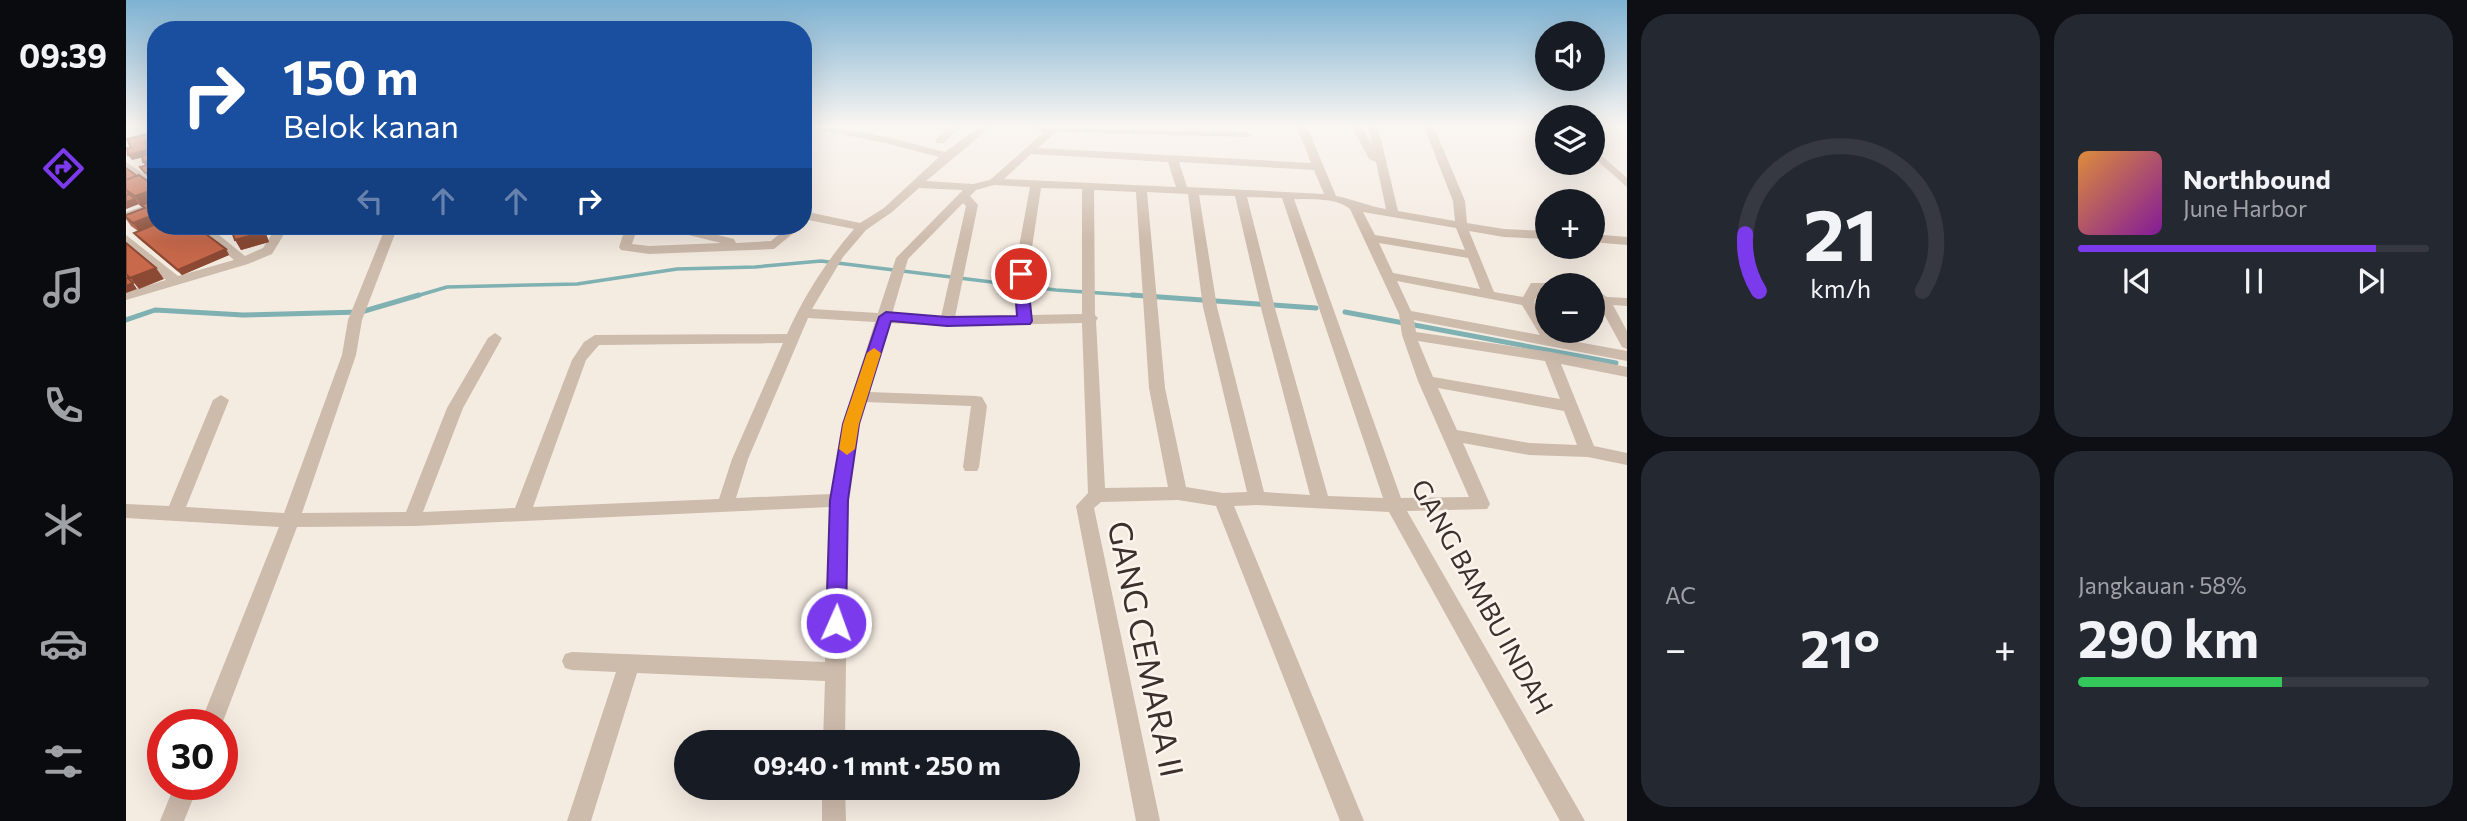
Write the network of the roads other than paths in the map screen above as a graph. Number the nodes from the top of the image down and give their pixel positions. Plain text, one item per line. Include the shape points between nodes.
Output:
1 (132, 165) edge
2 (937, 165) edge
3 (1013, 165) edge
4 (1175, 165) edge
5 (1314, 165) edge
6 (1377, 165) edge
7 (1380, 165) edge
8 (1445, 165) edge
9 (1608, 165) edge
10 (1319, 167) joint
11 (1382, 175) junction
12 (147, 178) edge
13 (994, 182) junction
14 (916, 184) junction
15 (1036, 184) junction
16 (1627, 184) edge
17 (1088, 187) junction
18 (1141, 189) junction
19 (1188, 191) junction
20 (968, 192) junction
21 (1240, 193) junction
22 (1287, 195) junction
23 (1331, 198) junction
24 (1355, 207) junction
25 (147, 208) edge
26 (1393, 214) junction
27 (126, 216) edge
28 (812, 217) edge
29 (1461, 225) junction
30 (862, 226) junction
31 (1535, 234) edge
32 (212, 235) edge
33 (277, 235) edge
34 (388, 235) edge
35 (629, 235) edge
36 (701, 235) edge
37 (787, 235) edge
38 (1368, 238) junction
39 (126, 239) edge
40 (1605, 239) edge
41 (1627, 241) edge
42 (742, 246) junction
43 (1473, 255) junction
44 (243, 261) junction
45 (1389, 276) junction
46 (175, 281) junction
47 (1535, 288) edge
48 (1488, 293) junction
49 (126, 296) edge
50 (1605, 297) edge
51 (1527, 302) junction
52 (1627, 302) edge
53 (1605, 308) edge
54 (803, 313) junction
55 (886, 317) junction
56 (1091, 318) junction
57 (947, 321) junction
58 (1025, 321) junction
59 (1407, 324) junction
60 (495, 338) dead end
61 (792, 338) junction
62 (1627, 344) edge
63 (1551, 349) junction
64 (1627, 356) edge
65 (1627, 372) edge
66 (1426, 381) junction
67 (860, 397) junction
68 (221, 400) dead end
69 (1572, 407) junction
70 (1450, 435) junction
71 (1588, 452) junction
72 (1627, 459) edge
73 (971, 467) dead end
74 (1178, 493) junction
75 (1097, 495) junction
76 (1257, 498) junction
77 (839, 500) junction
78 (1223, 500) junction
79 (1321, 502) junction
80 (1394, 504) junction
81 (725, 506) junction
82 (126, 511) edge
83 (175, 513) junction
84 (521, 515) junction
85 (414, 519) junction
86 (289, 520) junction
87 (572, 661) dead end
88 (631, 663) junction
89 (834, 672) junction
90 (217, 709) edge
91 (834, 730) edge
92 (181, 800) edge
93 (834, 800) edge
94 (172, 821) edge
95 (579, 821) edge
96 (834, 821) edge
97 (1148, 821) edge
98 (1352, 821) edge
99 (1573, 821) edge

1 - 12 street
2 - 14 street
3 - 13 street
4 - 19 street
5 - 10 street
6 - 11 street
7 - 11 street
8 - 29 street via 1459,201
9 - 16 street
10 - 23 street
11 - 26 street
13 - 15 street
13 - 20 street
14 - 20 street
14 - 30 street
15 - 17 street
15 - 58 street via 1021,274
17 - 18 street
17 - 56 street
18 - 19 street
18 - 74 street via 1157,388
19 - 21 street
19 - 76 street via 1210,307
20 - 55 street via 902,258
20 - 57 street via 972,205
21 - 22 street
21 - 79 street
22 - 23 street
22 - 80 street, GANG BAMBU INDAH
23 - 24 street
24 - 26 street
24 - 38 street
25 - 27 street
26 - 29 street
28 - 30 street
29 - 31 street
29 - 43 street
30 - 54 street
32 - 44 street
33 - 44 street via 267,252
34 - 86 street via 362,299 349,355
35 - 42 street via 625,247 649,250
36 - 42 street
37 - 42 street via 776,245
38 - 43 street
38 - 45 street
39 - 46 street
40 - 41 street
43 - 48 street
44 - 46 street
45 - 48 street
45 - 59 street
46 - 49 street
47 - 51 street
48 - 51 street
50 - 52 street
51 - 63 street
53 - 62 street
54 - 55 street
54 - 61 street
55 - 57 street
55 - 67 street
56 - 58 street
56 - 75 street
57 - 58 street
59 - 63 street
59 - 63 street
59 - 66 street
60 - 85 street via 455,408
61 - 81 street
61 - 84 street via 595,340 579,360
63 - 64 street
63 - 65 street
63 - 69 street
66 - 69 street
66 - 70 street
67 - 73 street via 976,401
67 - 77 street
68 - 83 street
69 - 71 street
70 - 71 street via 1529,449
70 - 80 street via 1480,504
71 - 72 street
74 - 75 street
74 - 78 street
75 - 97 street, GANG CEMARA II via 1085,506 1087,527
76 - 78 street
76 - 79 street
77 - 81 street
77 - 89 street
78 - 98 street
79 - 80 street
80 - 99 street, GANG BAMBU INDAH
81 - 84 street
82 - 83 street
83 - 86 street
84 - 85 street
85 - 86 street
86 - 90 street
87 - 88 street
88 - 89 street
88 - 95 street
89 - 91 street
92 - 94 street
93 - 96 street

